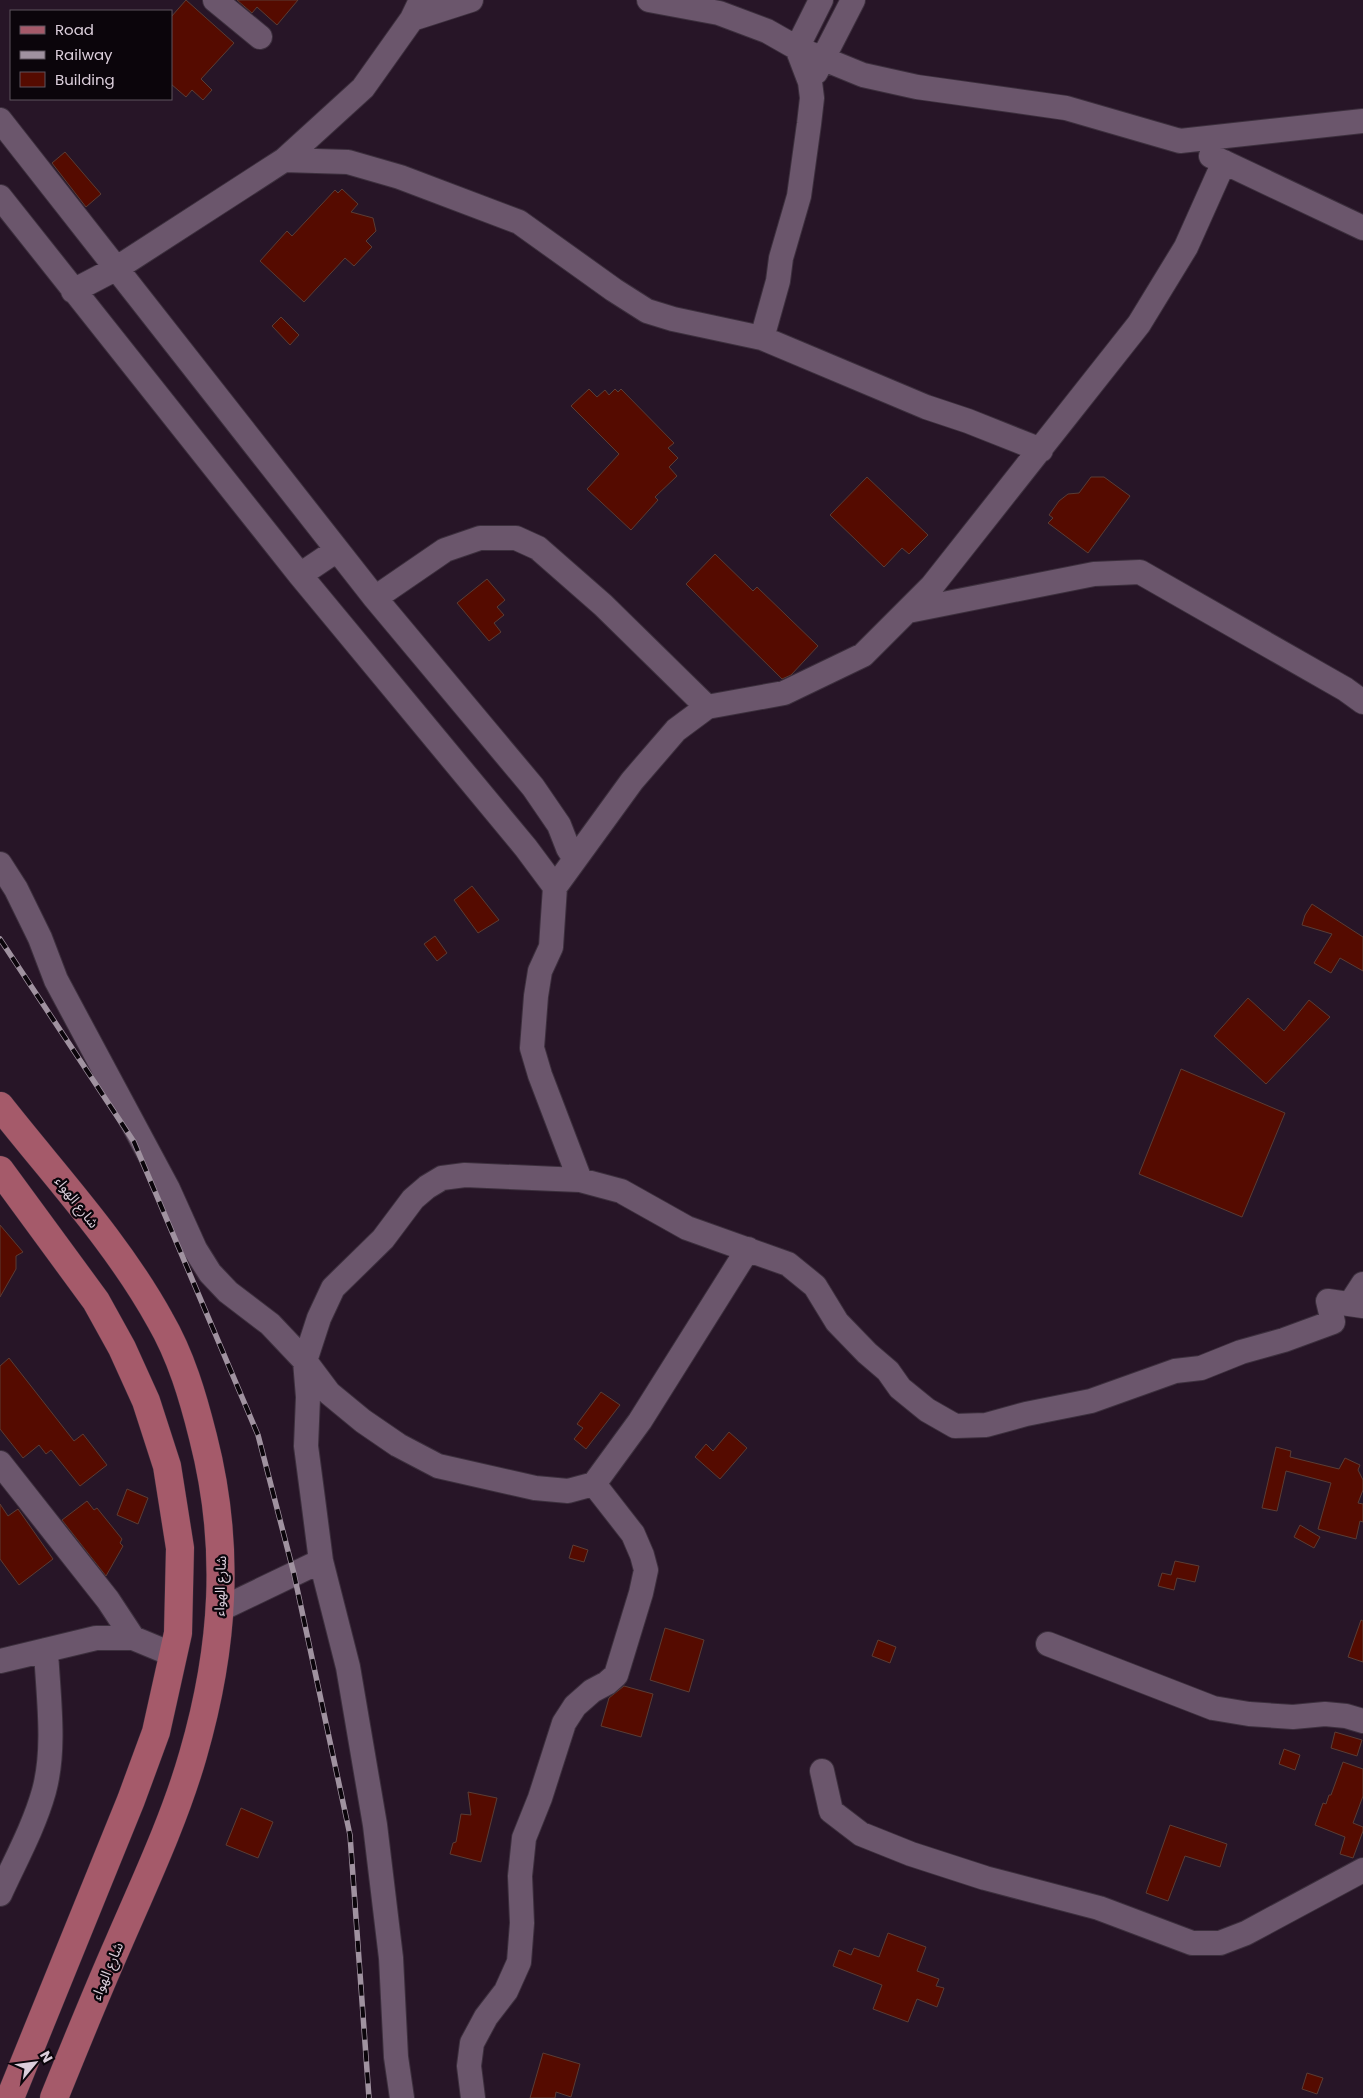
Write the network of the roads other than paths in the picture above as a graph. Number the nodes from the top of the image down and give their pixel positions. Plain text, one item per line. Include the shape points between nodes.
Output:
1 (215, 0) edge
2 (471, 0) edge
3 (649, 0) edge
4 (821, 0) edge
5 (853, 0) edge
6 (416, 10) edge
7 (260, 37) dead end
8 (797, 48) junction
9 (824, 58) junction
10 (810, 82) junction
11 (0, 120) edge
12 (1363, 121) edge
13 (1180, 141) junction
14 (284, 160) junction
15 (1224, 162) junction
16 (0, 197) edge
17 (1363, 228) edge
18 (117, 268) junction
19 (73, 291) junction
20 (762, 338) junction
21 (1041, 450) junction
22 (337, 550) junction
23 (300, 575) junction
24 (375, 598) junction
25 (908, 610) junction
26 (1363, 702) edge
27 (706, 707) junction
28 (575, 859) junction
29 (0, 864) edge
30 (555, 886) junction
31 (0, 1106) edge
32 (0, 1170) edge
33 (580, 1180) junction
34 (748, 1249) junction
35 (1363, 1284) edge
36 (1356, 1305) edge
37 (305, 1360) junction
38 (0, 1463) edge
39 (594, 1484) junction
40 (215, 1486) junction
41 (174, 1500) junction
42 (321, 1561) junction
43 (221, 1609) junction
44 (134, 1638) junction
45 (1048, 1644) dead end
46 (46, 1650) junction
47 (174, 1655) junction
48 (0, 1660) edge
49 (1363, 1722) edge
50 (822, 1771) dead end
51 (1363, 1870) edge
52 (0, 1894) edge
53 (10, 2098) edge
54 (54, 2098) edge
55 (402, 2098) edge
56 (473, 2098) edge

1 - 7 street
2 - 6 street
3 - 8 street via 719,13 766,31
4 - 8 street
5 - 9 street
6 - 14 street via 363,88
8 - 9 street
8 - 10 street
9 - 10 street
9 - 13 street via 863,75 917,87 1066,108
10 - 20 street via 812,98 799,196
11 - 18 street
12 - 13 street
13 - 15 street
14 - 18 street
14 - 20 street via 348,162 519,222 647,311
15 - 17 street
15 - 21 street via 1186,247 1140,324
16 - 19 street
18 - 19 street
18 - 22 street
19 - 23 street
20 - 21 street via 926,407
21 - 25 street via 932,586
22 - 23 street
22 - 24 street
23 - 30 street
24 - 27 street via 445,550 480,538 516,538 538,548 603,605
24 - 28 street via 533,787 559,825
25 - 26 street via 1094,574 1140,572
25 - 27 street via 863,655 784,693
27 - 28 street via 676,730 632,781
28 - 30 street
29 - 37 street via 40,938 56,980 168,1189 195,1249 210,1273 228,1292 270,1324
30 - 33 street via 550,947 540,972 532,1048
31 - 40 main road, شارع الهواء via 101,1232 161,1320 194,1400
32 - 41 main road via 96,1301 122,1348 146,1401 167,1466
33 - 34 street via 621,1191 687,1228
33 - 37 street via 465,1175 442,1178 427,1187 413,1199 383,1239 333,1288
34 - 36 street via 788,1264 815,1286 837,1322 888,1371 900,1388 927,1410 955,1426 986,1425 1091,1401 1176,1371 1201,1368 1333,1322 1328,1301
34 - 39 street via 640,1421
35 - 36 street
37 - 39 street via 329,1393 364,1421 398,1445 438,1466 535,1488 568,1491
37 - 42 street via 308,1397 306,1446
38 - 44 street
39 - 56 street via 633,1534 646,1570 616,1676 575,1706 564,1723 524,1838 519,1962 506,1991 486,2017 472,2043 469,2066
40 - 41 main road
40 - 43 main road, شارع الهواء via 222,1560
41 - 47 main road via 180,1548 178,1634
42 - 43 street
42 - 55 street via 348,1667 375,1825 391,1958 396,2058
43 - 54 main road, شارع الهواء via 208,1697 193,1757 156,1858
44 - 46 street via 96,1638
44 - 47 street
45 - 49 street via 1213,1708 1292,1717 1325,1714
46 - 48 street
46 - 52 street via 50,1742 44,1792
47 - 53 main road via 156,1732 131,1800
50 - 51 street via 831,1811 861,1834 985,1878 1099,1908 1192,1943 1220,1943 1246,1933

